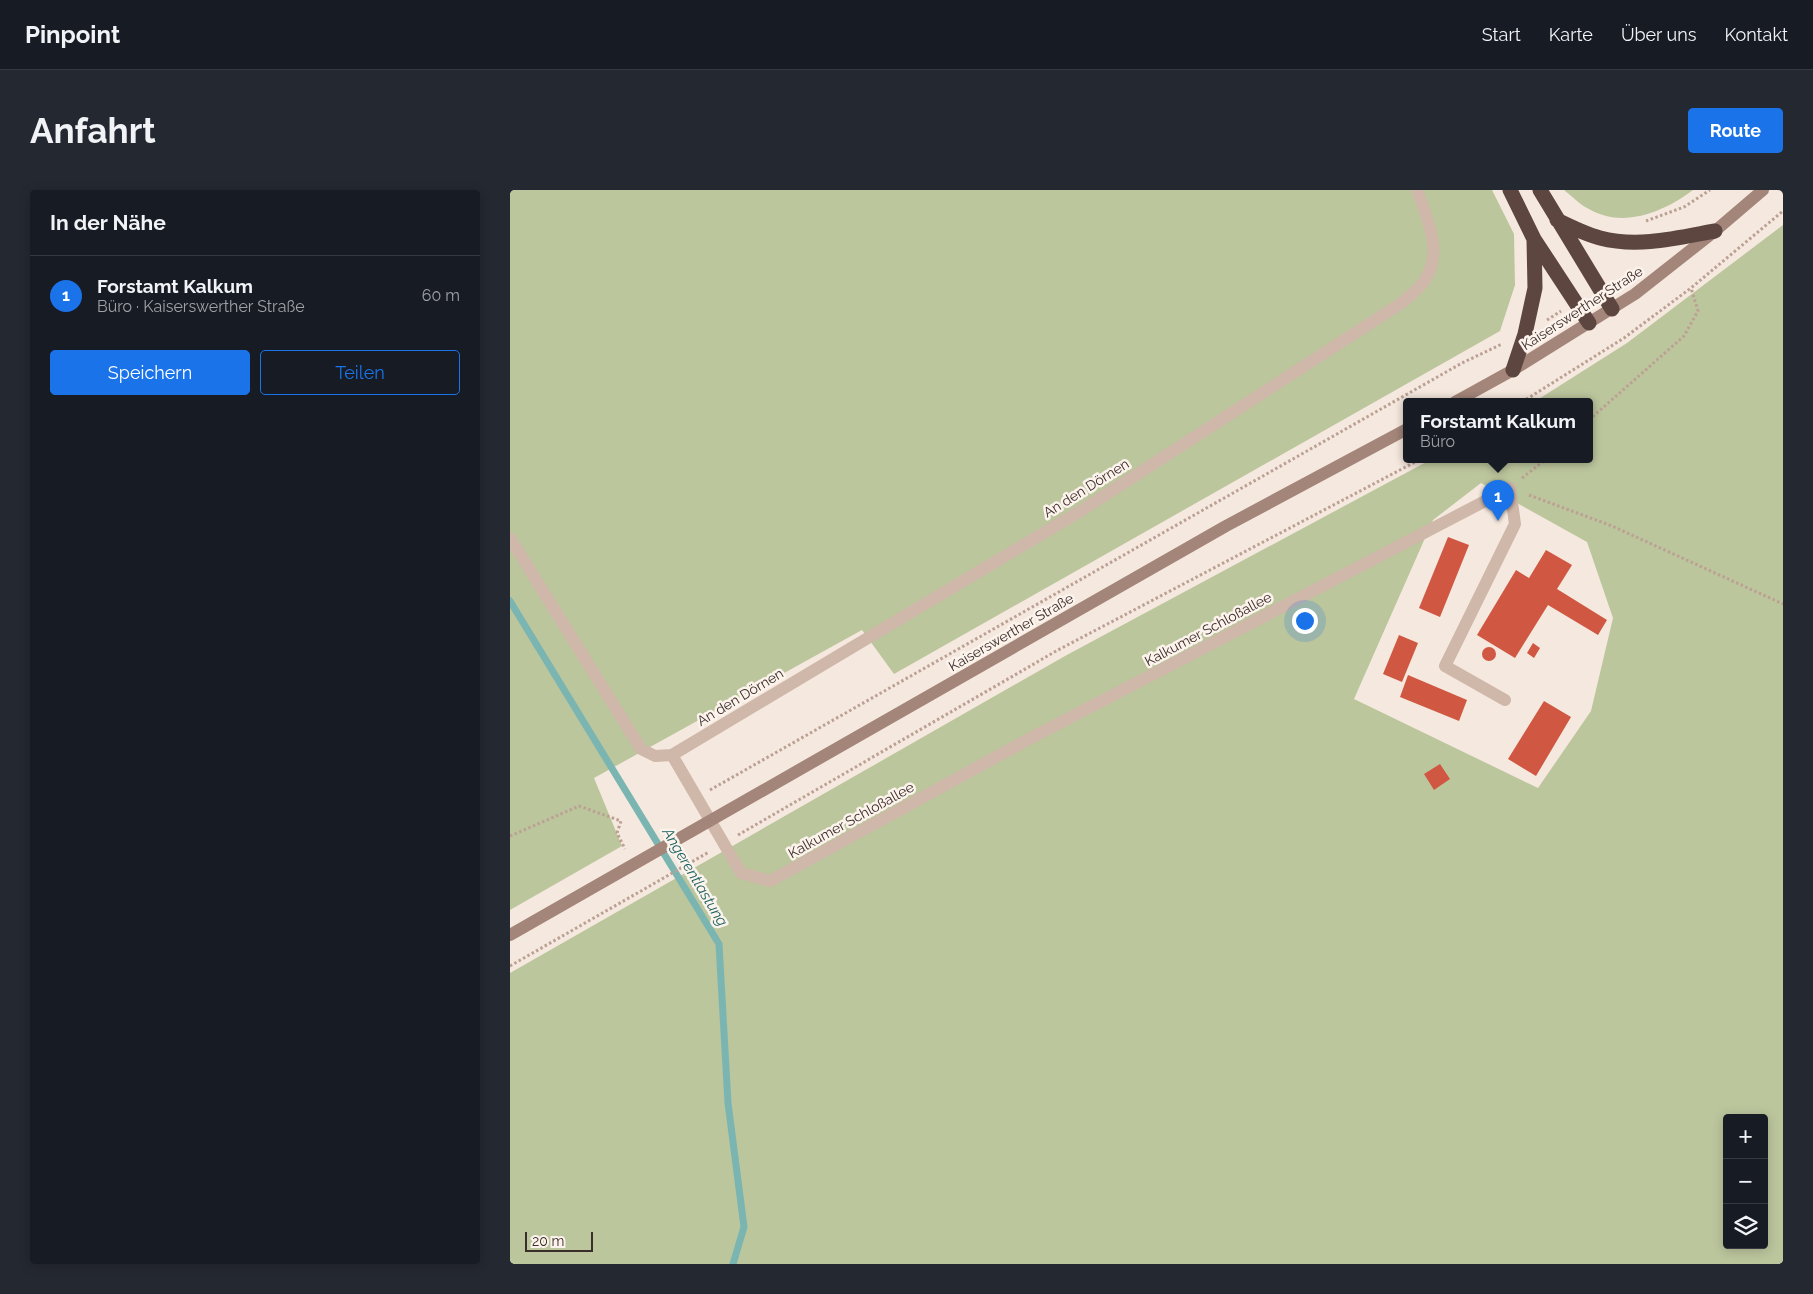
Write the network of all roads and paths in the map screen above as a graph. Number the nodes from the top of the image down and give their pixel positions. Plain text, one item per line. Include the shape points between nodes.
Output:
1 (1417, 190) edge
2 (1510, 190) edge
3 (1540, 190) edge
4 (1710, 190) edge
5 (1763, 190) edge
6 (1783, 212) edge
7 (1557, 220) junction
8 (1715, 231) junction
9 (1534, 239) junction
10 (1626, 242) junction
11 (1691, 288) junction
12 (1576, 303) junction
13 (1612, 309) junction
14 (1589, 323) junction
15 (1525, 334) junction
16 (1513, 370) junction
17 (1462, 398) edge
18 (1528, 398) edge
19 (1593, 416) edge
20 (1403, 431) edge
21 (1413, 463) edge
22 (1541, 463) edge
23 (1510, 488) junction
24 (510, 538) edge
25 (1783, 604) edge
26 (1505, 700) dead end
27 (672, 755) junction
28 (697, 797) junction
29 (710, 821) junction
30 (510, 836) edge
31 (724, 844) junction
32 (633, 866) junction
33 (510, 935) edge
34 (510, 966) edge

1 - 27 lane, An den Dörnen via 1433,236 1432,266 1422,285 1403,302 1082,510
2 - 9 highway
3 - 7 highway
4 - 10 path via 1684,207 1637,224
5 - 8 main road, Kaiserswerther Straße
6 - 11 path
7 - 10 highway via 1599,238
7 - 13 highway
8 - 10 highway via 1652,242
8 - 13 main road, Kaiserswerther Straße
9 - 12 highway
9 - 15 highway via 1534,288
11 - 18 path via 1624,338
11 - 19 path via 1698,311 1684,336
12 - 14 highway
12 - 15 path
13 - 14 main road, Kaiserswerther Straße
14 - 16 main road, Kaiserswerther Straße
15 - 16 highway
15 - 28 path via 1462,363
16 - 17 main road, Kaiserswerther Straße
20 - 29 main road, Kaiserswerther Straße via 1226,526
21 - 31 path via 1058,650
22 - 23 path
23 - 25 path via 1612,526
23 - 26 lane via 1515,524 1445,666
23 - 31 lane, Kalkumer Schloßallee via 1027,740 770,881 740,873
24 - 27 lane via 641,749 655,756
27 - 28 lane, Kalkumer Schloßallee
28 - 29 lane, Kalkumer Schloßallee
29 - 31 lane, Kalkumer Schloßallee
29 - 32 main road, Kaiserswerther Straße
30 - 32 path via 579,806 621,821 617,833
31 - 34 path
32 - 33 main road

